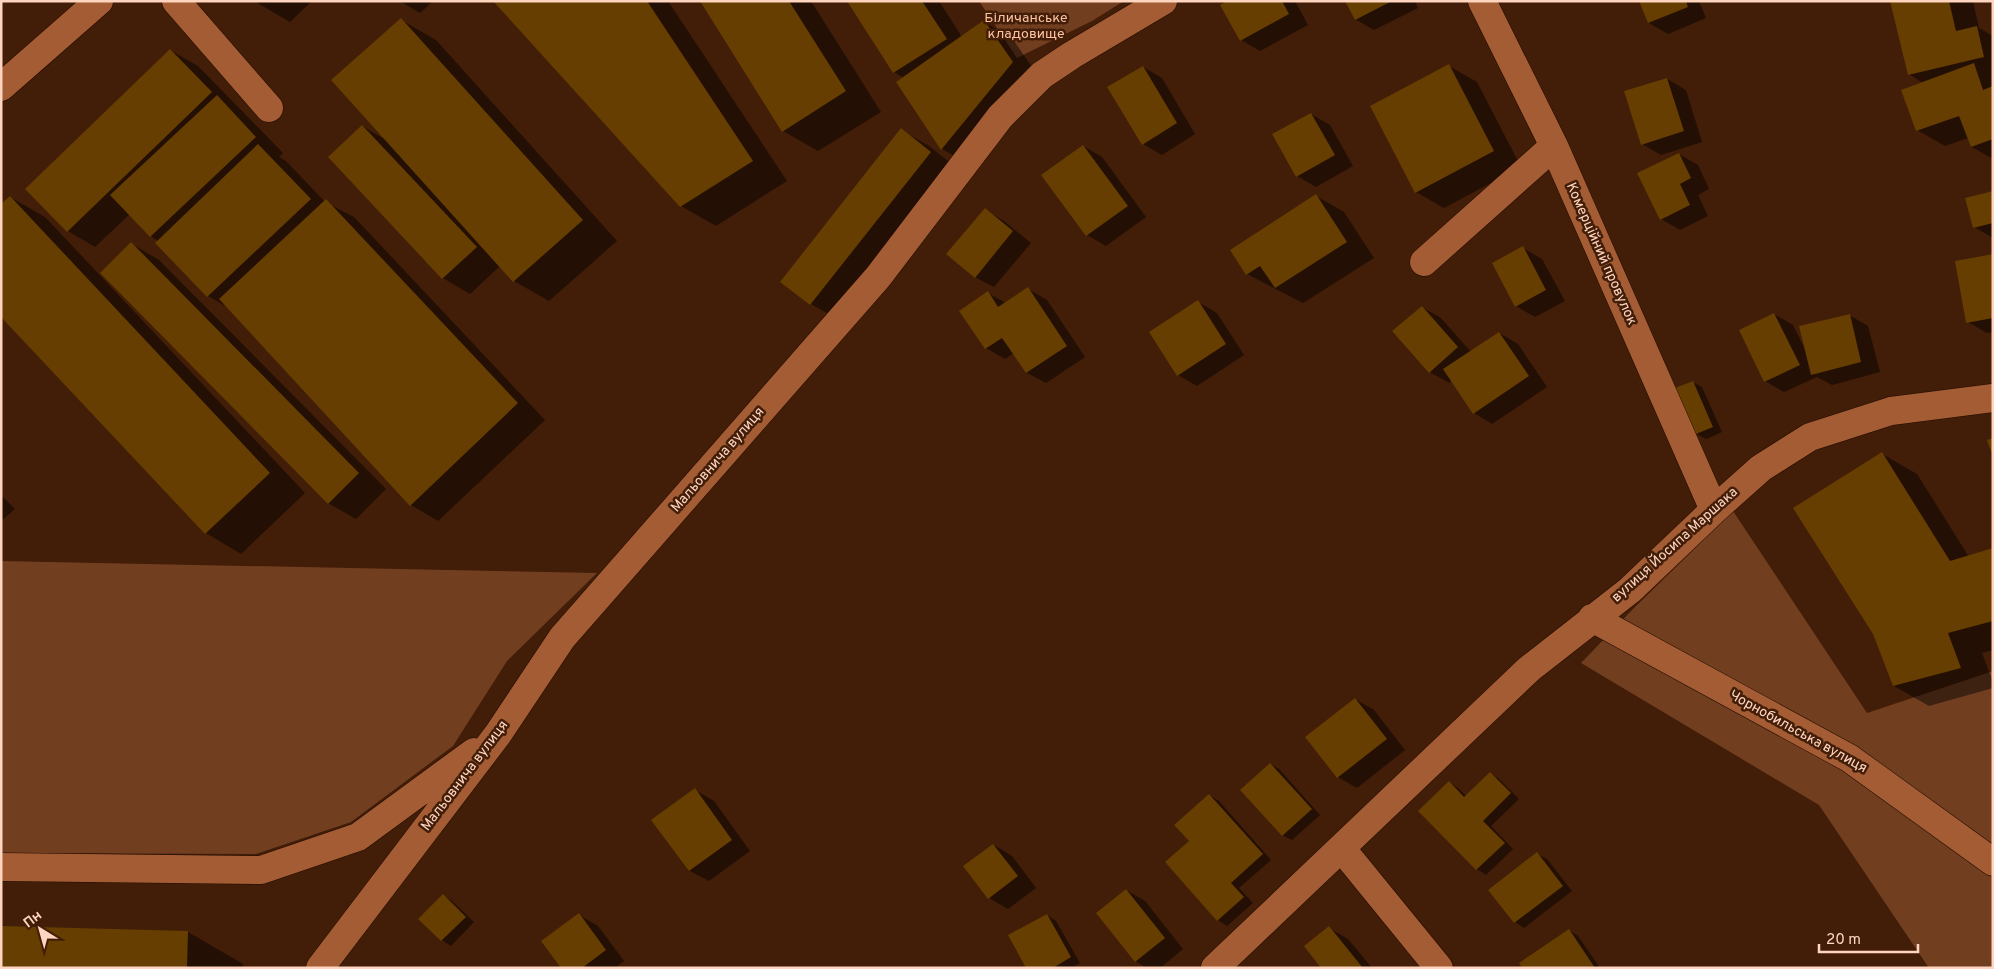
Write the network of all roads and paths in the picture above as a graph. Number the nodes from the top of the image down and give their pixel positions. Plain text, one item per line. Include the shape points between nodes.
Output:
1 (99, 1) edge
2 (176, 1) edge
3 (1163, 1) edge
4 (1482, 1) edge
5 (1, 87) edge
6 (269, 108) dead end
7 (1554, 146) junction
8 (1424, 262) dead end
9 (1993, 398) edge
10 (1714, 510) junction
11 (1592, 618) junction
12 (498, 734) junction
13 (1342, 849) junction
14 (1993, 862) edge
15 (1, 867) edge
16 (320, 968) edge
17 (1215, 968) edge
18 (1439, 968) edge

1 - 5 street
2 - 6 street
3 - 12 street, Мальовнича вулиця via 1042,75 1000,117 878,277 562,638
4 - 7 street, Комерційний провулок
7 - 8 street
7 - 10 street, Комерційний провулок
9 - 10 street, вулиця Йосипа Маршака via 1891,411 1810,437 1761,468
10 - 11 street, вулиця Йосипа Маршака via 1630,590
11 - 13 street, вулиця Йосипа Маршака via 1530,668
11 - 14 street, Чорнобильська вулиця via 1849,758
12 - 15 street via 358,837 262,870
12 - 16 street, Мальовнича вулиця
13 - 17 street, вулиця Йосипа Маршака
13 - 18 street

